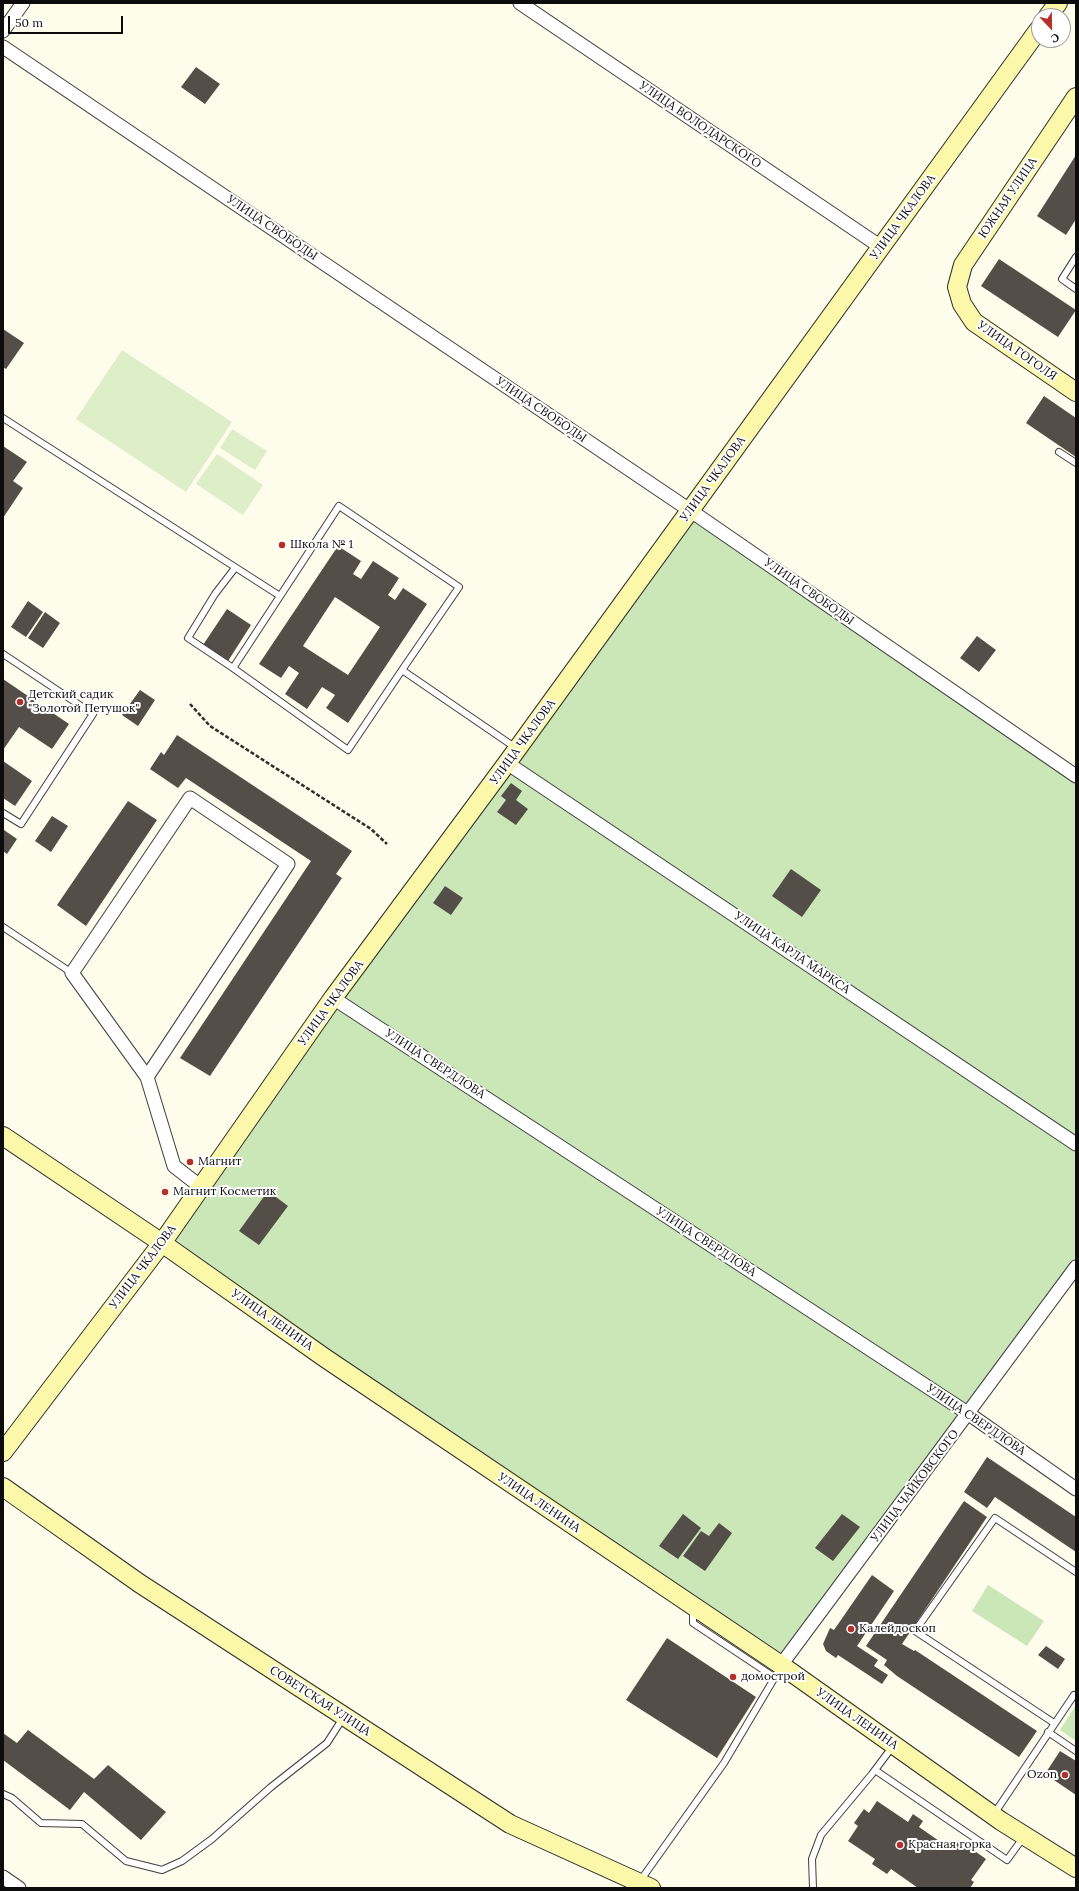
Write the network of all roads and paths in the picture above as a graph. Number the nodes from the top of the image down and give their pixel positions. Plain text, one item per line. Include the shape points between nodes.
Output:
1 (23, 3) edge
2 (520, 3) edge
3 (3, 31) edge
4 (1031, 40) edge
5 (3, 47) edge
6 (1076, 98) edge
7 (881, 246) junction
8 (1076, 257) edge
9 (1076, 289) edge
10 (962, 304) joint
11 (1076, 392) edge
12 (3, 418) edge
13 (1059, 452) dead end
14 (1076, 463) edge
15 (691, 511) junction
16 (235, 568) junction
17 (280, 596) junction
18 (3, 654) edge
19 (233, 668) junction
20 (402, 670) junction
21 (190, 704) dead end
22 (512, 756) junction
23 (1076, 776) edge
24 (3, 813) edge
25 (387, 844) dead end
26 (3, 927) edge
27 (72, 973) junction
28 (334, 998) junction
29 (147, 1077) junction
30 (3, 1136) edge
31 (1076, 1144) edge
32 (201, 1187) junction
33 (162, 1243) junction
34 (1076, 1267) edge
35 (969, 1414) junction
36 (3, 1452) edge
37 (3, 1487) edge
38 (1076, 1489) edge
39 (1076, 1572) edge
40 (778, 1671) junction
41 (1075, 1694) edge
42 (344, 1717) junction
43 (1054, 1723) junction
44 (1048, 1732) junction
45 (894, 1745) junction
46 (1076, 1751) edge
47 (875, 1770) junction
48 (3, 1794) edge
49 (993, 1815) junction
50 (1024, 1836) junction
51 (1076, 1868) edge
52 (3, 1877) edge
53 (645, 1885) edge
54 (19, 1888) edge
55 (813, 1888) edge

1 - 3 street
2 - 7 street, УЛИЦА ВОЛОДАРСКОГО
4 - 7 main road, УЛИЦА ЧКАЛОВА
5 - 15 street, УЛИЦА СВОБОДЫ
6 - 10 main road, ЮЖНАЯ УЛИЦА via 963,265 957,287
7 - 15 main road, УЛИЦА ЧКАЛОВА
8 - 9 lane via 1062,279
10 - 11 main road, УЛИЦА ГОГОЛЯ via 974,322
12 - 16 lane
13 - 14 lane
15 - 22 main road, УЛИЦА ЧКАЛОВА
15 - 23 street, УЛИЦА СВОБОДЫ
16 - 17 lane
16 - 19 lane via 215,594 188,638
17 - 19 lane
17 - 20 lane via 339,506 459,587
18 - 24 lane via 93,714 22,824
19 - 20 lane via 348,750
20 - 22 lane
21 - 25 path via 210,726 371,829
22 - 28 main road, УЛИЦА ЧКАЛОВА
22 - 31 street, УЛИЦА КАРЛА МАРКСА
26 - 27 lane
27 - 29 street
27 - 29 street via 190,798 288,864
28 - 32 main road, УЛИЦА ЧКАЛОВА
28 - 35 street, УЛИЦА СВЕРДЛОВА
29 - 32 street via 174,1166
30 - 33 main road, УЛИЦА ЛЕНИНА
32 - 33 main road, УЛИЦА ЧКАЛОВА
33 - 36 main road, УЛИЦА ЧКАЛОВА
33 - 40 main road, УЛИЦА ЛЕНИНА via 326,1358 694,1606
34 - 35 street, УЛИЦА ЧАЙКОВСКОГО
35 - 38 street, УЛИЦА СВЕРДЛОВА
35 - 40 street, УЛИЦА ЧАЙКОВСКОГО
37 - 42 main road, СОВЕТСКАЯ УЛИЦА via 139,1583
39 - 43 lane via 995,1518 915,1632
40 - 45 main road, УЛИЦА ЛЕНИНА
40 - 53 lane via 724,1763
41 - 43 lane
42 - 48 lane via 327,1743 271,1787 212,1839 182,1861 162,1870 126,1861 82,1824 42,1822
42 - 53 main road, СОВЕТСКАЯ УЛИЦА via 510,1824
43 - 44 lane
44 - 46 lane
44 - 49 lane
45 - 47 lane
45 - 49 main road, УЛИЦА ЛЕНИНА
47 - 50 lane via 1007,1860
47 - 55 lane via 821,1835 812,1859
49 - 50 main road, УЛИЦА ЛЕНИНА
50 - 51 main road, УЛИЦА ЛЕНИНА
52 - 54 street

